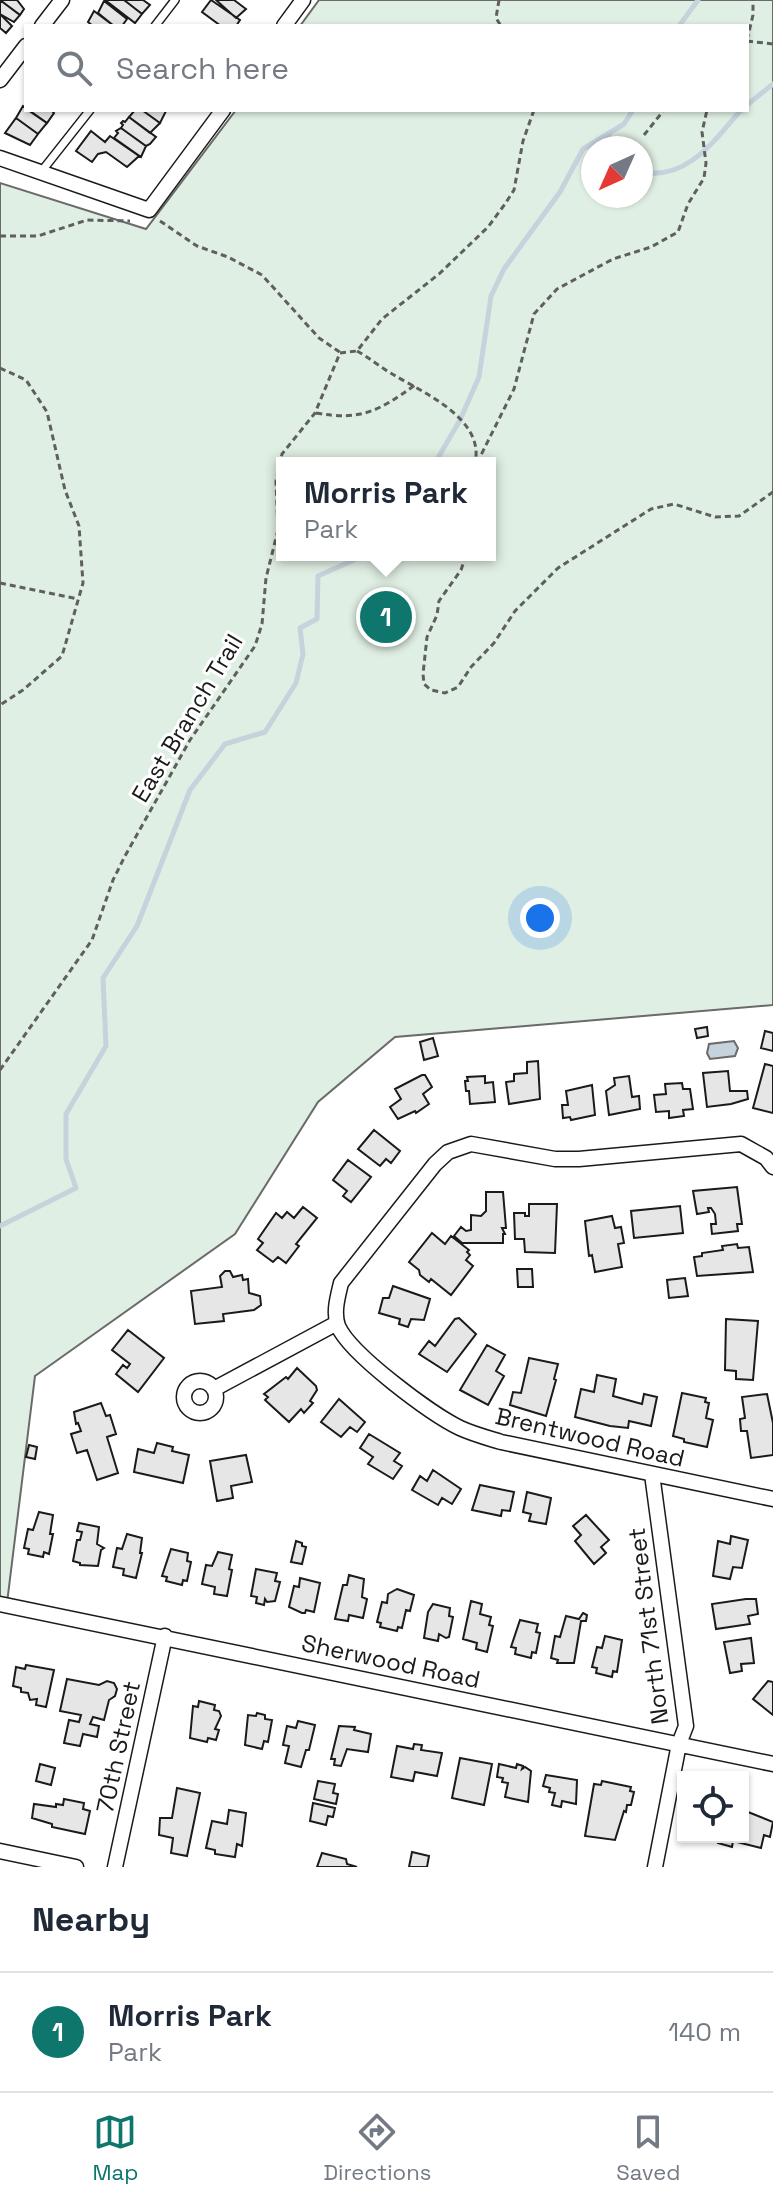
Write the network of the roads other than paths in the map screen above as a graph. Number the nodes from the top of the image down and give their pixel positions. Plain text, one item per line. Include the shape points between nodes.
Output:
1 (62, 0) edge
2 (175, 0) edge
3 (303, 0) edge
4 (44, 24) edge
5 (157, 24) edge
6 (285, 24) edge
7 (24, 49) edge
8 (0, 80) edge
9 (88, 112) edge
10 (222, 112) edge
11 (0, 158) edge
12 (41, 172) junction
13 (773, 1167) edge
14 (337, 1323) junction
15 (214, 1389) dead end
16 (652, 1474) junction
17 (773, 1499) edge
18 (0, 1604) edge
19 (165, 1636) junction
20 (679, 1744) junction
21 (773, 1764) edge
22 (0, 1851) edge
23 (76, 1867) edge
24 (115, 1867) edge
25 (655, 1867) edge

1 - 4 street
2 - 5 lane
3 - 6 street
7 - 8 street
9 - 12 lane
10 - 12 street via 153,215
11 - 12 street
13 - 14 street via 741,1144 579,1159 471,1144 448,1152 341,1283
14 - 15 street
14 - 16 street, Brentwood Road via 349,1345 461,1428 501,1442
16 - 17 street, Brentwood Road
16 - 20 street, North 71st Street via 686,1726
18 - 19 street, Sherwood Road
19 - 20 street, Sherwood Road
19 - 24 street, 70th Street
20 - 21 street, Sherwood Road
20 - 25 street, North 71st Street
22 - 23 street

